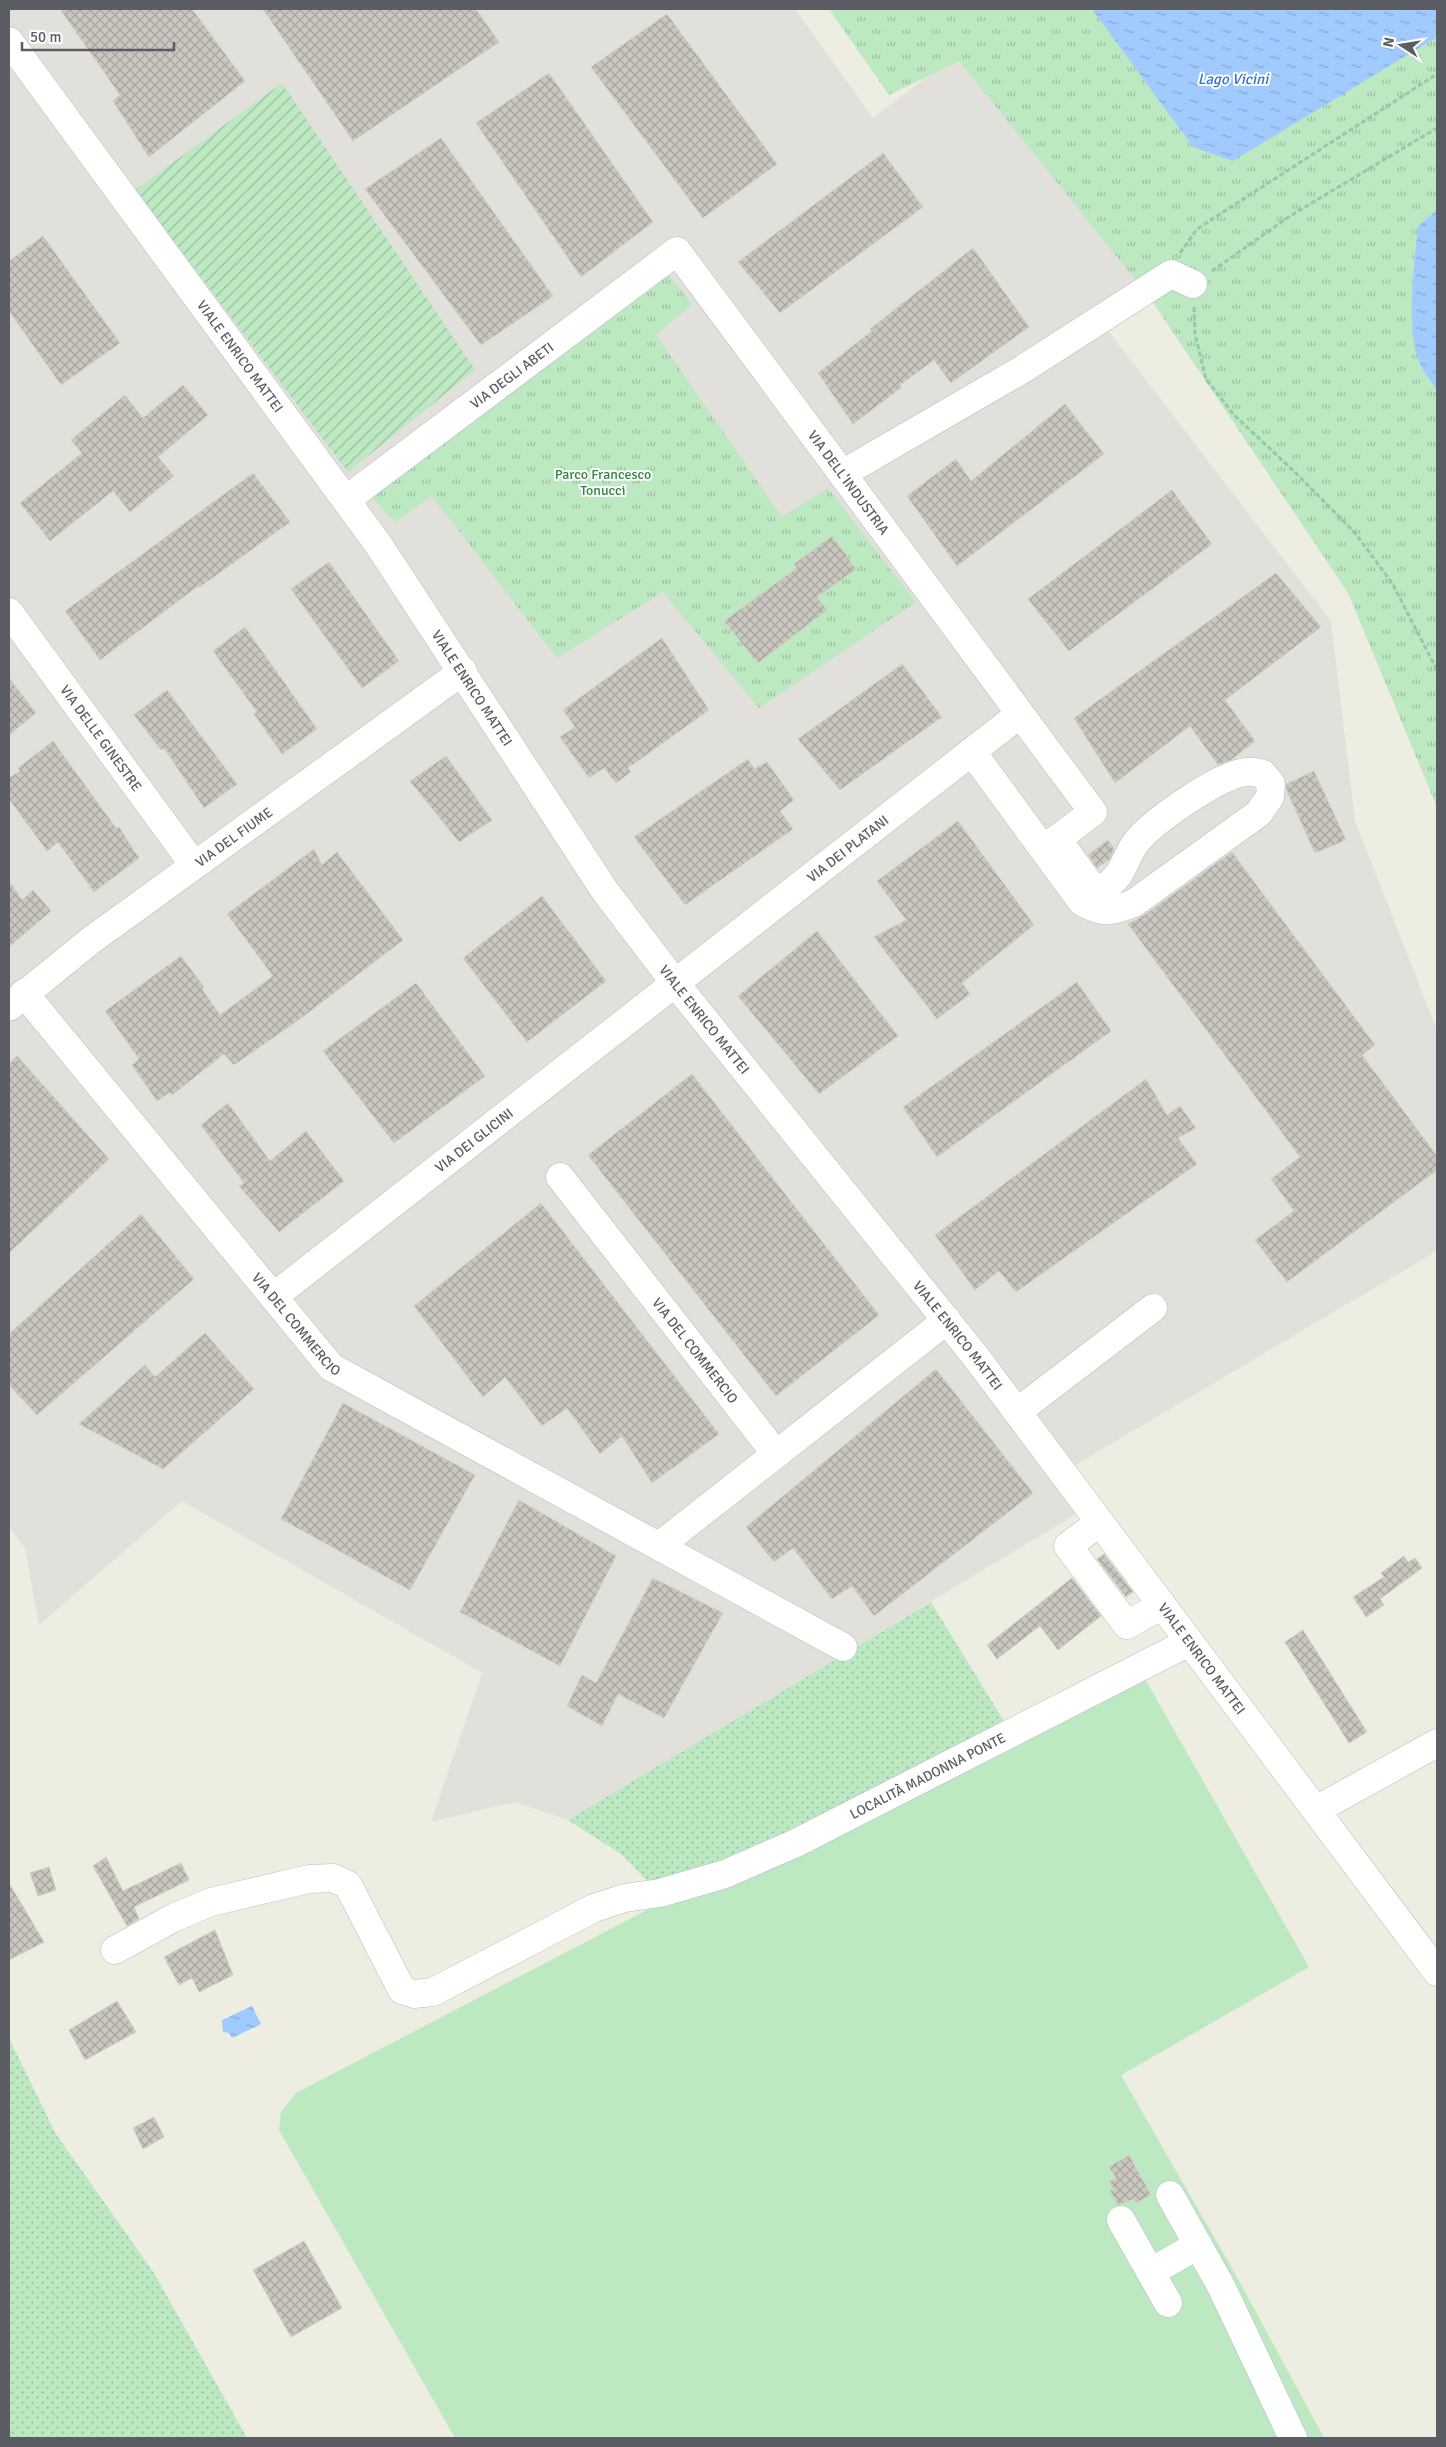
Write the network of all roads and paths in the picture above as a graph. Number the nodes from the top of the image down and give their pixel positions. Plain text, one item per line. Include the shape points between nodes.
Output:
1 (9, 41) edge
2 (1437, 74) edge
3 (1437, 128) edge
4 (677, 251) joint
5 (1182, 279) junction
6 (842, 474) junction
7 (347, 500) junction
8 (9, 612) edge
9 (1437, 670) edge
10 (462, 671) junction
11 (1020, 714) junction
12 (972, 752) junction
13 (1050, 844) junction
14 (194, 865) junction
15 (675, 983) junction
16 (17, 1000) edge
17 (560, 1177) dead end
18 (274, 1297) junction
19 (1153, 1308) dead end
20 (947, 1320) junction
21 (1017, 1412) junction
22 (776, 1454) junction
23 (1099, 1522) junction
24 (659, 1546) junction
25 (1162, 1606) junction
26 (1189, 1642) junction
27 (843, 1647) dead end
28 (1437, 1743) edge
29 (1316, 1810) junction
30 (116, 1950) dead end
31 (1437, 1972) edge
32 (1170, 2196) dead end
33 (1121, 2220) dead end
34 (1198, 2245) junction
35 (1151, 2272) junction
36 (1168, 2303) dead end
37 (1293, 2438) edge

1 - 7 street, VIALE ENRICO MATTEI
2 - 5 path via 1197,229 1182,249
3 - 5 path
4 - 6 street, VIA DELL'INDUSTRIA
4 - 7 street, VIA DEGLI ABETI
5 - 6 street
5 - 9 path via 1206,379 1234,415 1355,533 1392,583
6 - 11 street, VIA DELL'INDUSTRIA
7 - 10 street, VIALE ENRICO MATTEI
8 - 14 street, VIA DELLE GINESTRE
10 - 14 street, VIA DEL FIUME
10 - 15 street, VIALE ENRICO MATTEI via 605,891
11 - 12 street, VIA DEI PLATANI
11 - 13 street, VIA DELL'INDUSTRIA via 1093,812
12 - 13 street
12 - 15 street, VIA DEI PLATANI
13 - 13 street via 1082,902 1098,911 1114,911 1134,903 1260,813 1270,797 1271,784 1263,774 1247,772 1227,778 1191,798 1138,840 1115,881 1103,888 1091,886
14 - 16 street, VIA DEL FIUME via 90,941
15 - 18 street, VIA DEI GLICINI
15 - 20 street, VIALE ENRICO MATTEI
16 - 18 street, VIA DEL COMMERCIO
17 - 22 street, VIA DEL COMMERCIO
18 - 24 street, VIA DEL COMMERCIO via 331,1367
19 - 21 street
20 - 21 street, VIALE ENRICO MATTEI
20 - 22 street
21 - 23 street, VIALE ENRICO MATTEI
22 - 24 street
23 - 25 street, VIALE ENRICO MATTEI
23 - 25 street via 1068,1546 1127,1625
24 - 27 street, VIA DEL COMMERCIO
25 - 26 street, VIALE ENRICO MATTEI
26 - 29 street, VIALE ENRICO MATTEI
26 - 30 street, LOCALITÀ MADONNA PONTE via 796,1842 724,1874 594,1908 433,1992 414,1994 402,1990 348,1885 333,1878 309,1878 211,1902 173,1918
28 - 29 street
29 - 31 street, VIALE ENRICO MATTEI
32 - 34 street
33 - 35 street
34 - 35 street
34 - 37 street via 1221,2286
35 - 36 street

